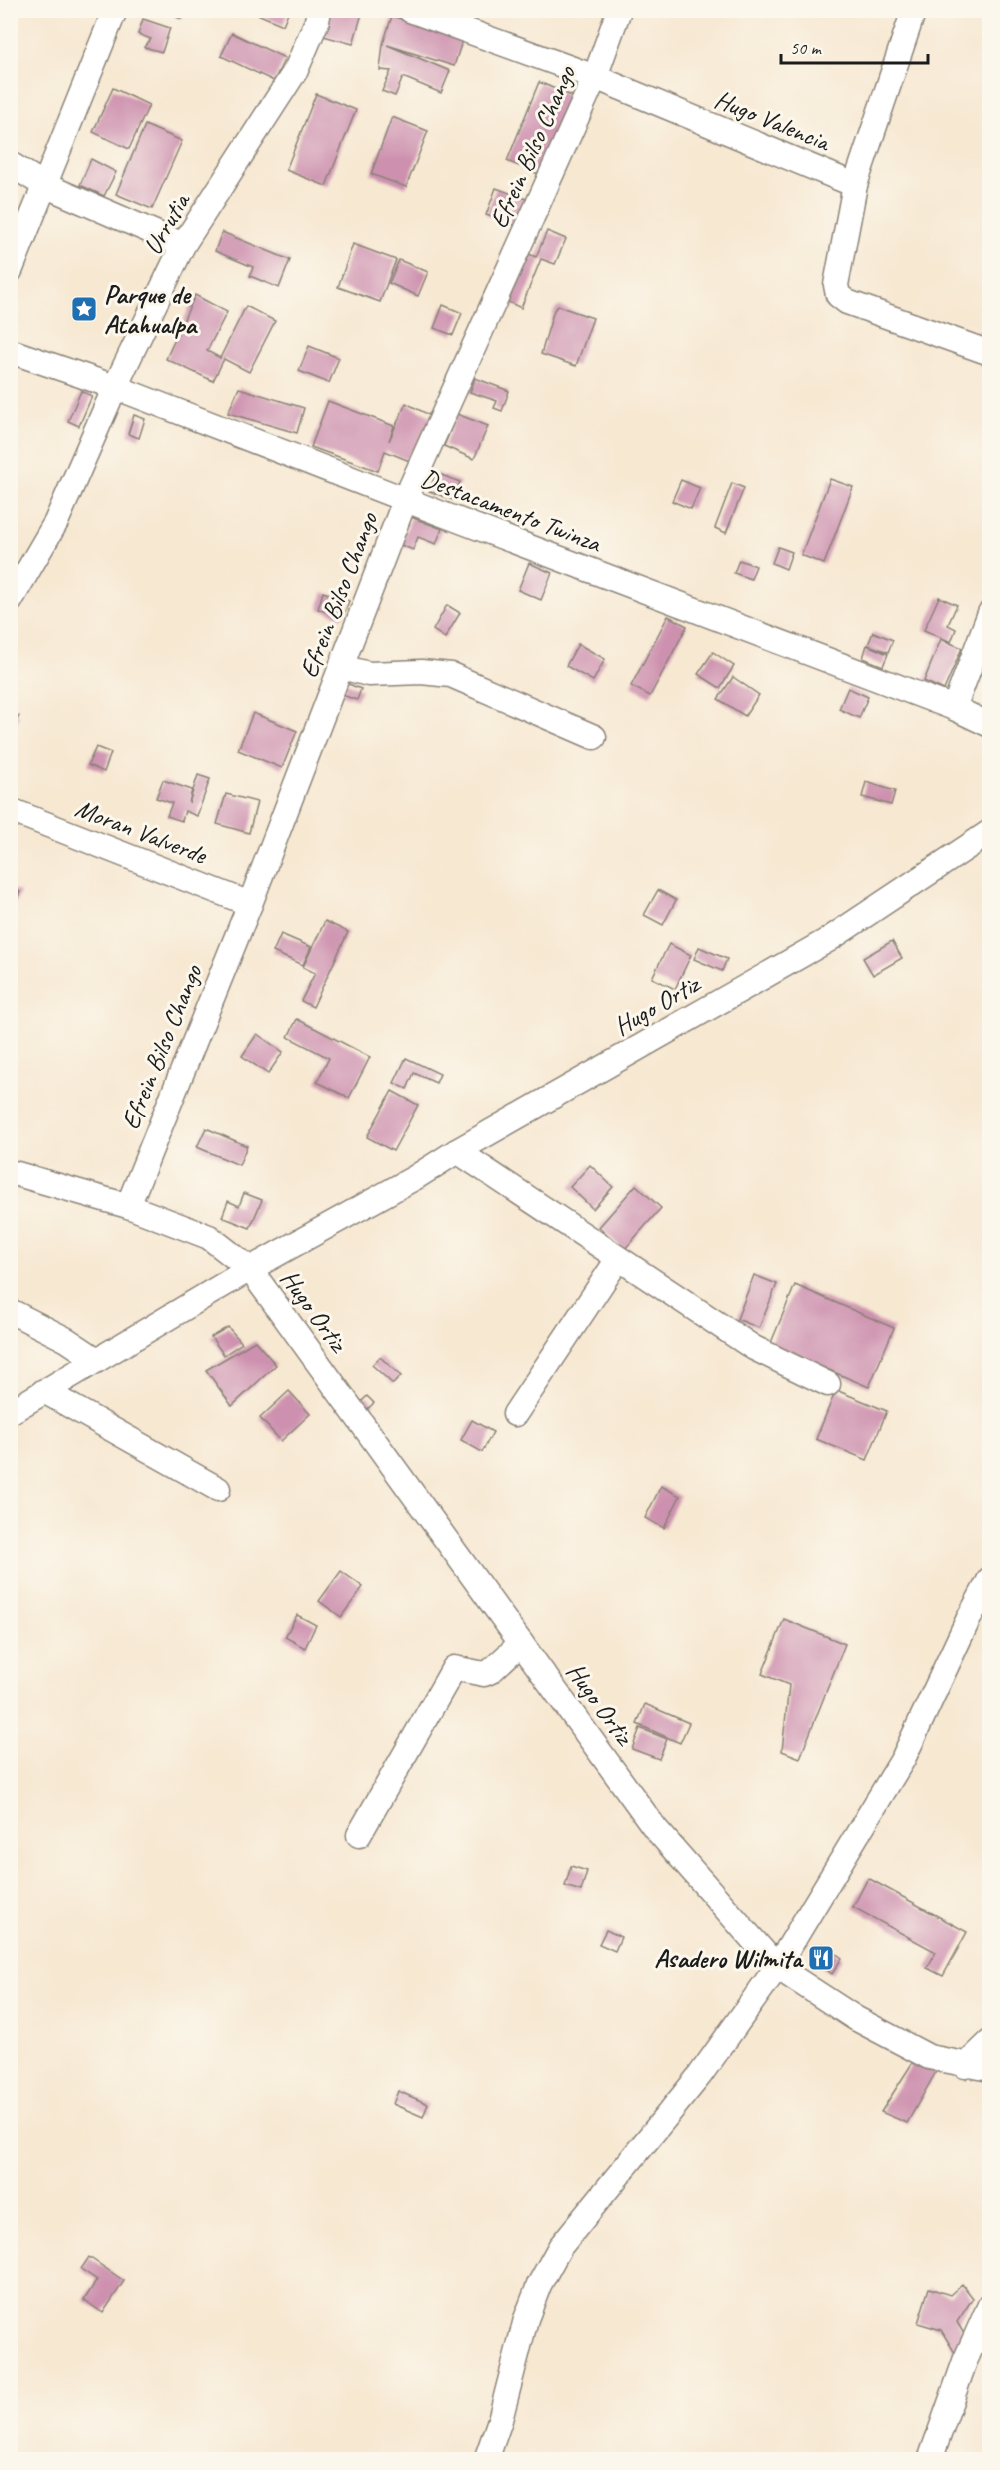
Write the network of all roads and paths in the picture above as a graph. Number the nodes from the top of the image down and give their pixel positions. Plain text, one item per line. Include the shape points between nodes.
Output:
1 (115, 10) edge
2 (319, 10) edge
3 (410, 10) edge
4 (619, 10) edge
5 (914, 10) edge
6 (595, 77) junction
7 (10, 164) edge
8 (44, 185) junction
9 (855, 185) junction
10 (183, 245) junction
11 (10, 271) edge
12 (10, 351) edge
13 (990, 353) edge
14 (115, 387) junction
15 (405, 500) junction
16 (10, 601) edge
17 (990, 613) edge
18 (341, 667) junction
19 (954, 708) junction
20 (990, 725) edge
21 (594, 737) dead end
22 (10, 810) edge
23 (990, 832) edge
24 (250, 904) junction
25 (457, 1151) junction
26 (10, 1172) edge
27 (128, 1206) junction
28 (618, 1259) junction
29 (250, 1269) junction
30 (10, 1311) edge
31 (97, 1360) junction
32 (828, 1384) dead end
33 (44, 1391) junction
34 (10, 1412) edge
35 (515, 1414) dead end
36 (218, 1489) dead end
37 (990, 1579) edge
38 (521, 1643) junction
39 (359, 1835) dead end
40 (777, 1966) junction
41 (990, 2042) edge
42 (965, 2066) junction
43 (990, 2069) edge
44 (990, 2305) edge
45 (486, 2460) edge
46 (930, 2460) edge

1 - 8 street
2 - 10 street, Urrutia via 296,70
3 - 6 street, Hugo Valencia
4 - 6 street, Efrein Bilso Chango
5 - 9 street
6 - 9 street, Hugo Valencia
6 - 15 street, Efrein Bilso Chango
7 - 8 street
8 - 10 street
8 - 11 street
9 - 13 street via 836,285 838,295 847,302
10 - 14 street, Urrutia
12 - 14 street, Destacamento Twinza
14 - 15 street, Destacamento Twinza
14 - 16 street, Urrutia via 56,522
15 - 18 street, Efrein Bilso Chango
15 - 19 street, Destacamento Twinza
17 - 19 street
18 - 21 street via 369,674 452,675
18 - 24 street, Efrein Bilso Chango
19 - 20 street, Destacamento Twinza
22 - 24 street, Moran Valverde
23 - 25 street, Hugo Ortiz via 828,940
24 - 27 street, Efrein Bilso Chango
25 - 28 street
25 - 29 street, Hugo Ortiz
26 - 27 street, Hugo Ortiz
27 - 29 street, Hugo Ortiz via 209,1237
28 - 32 street via 754,1348
28 - 35 street
29 - 31 street
29 - 38 street, Hugo Ortiz
30 - 31 street
31 - 33 street
33 - 34 street
33 - 36 street
37 - 40 street via 903,1759
38 - 39 street via 484,1674 454,1668
38 - 40 street, Hugo Ortiz via 655,1828
40 - 42 street, Hugo Ortiz via 855,2018 929,2057
40 - 45 street via 700,2075 560,2247 538,2285 526,2319
41 - 42 street
42 - 43 street, Hugo Ortiz
44 - 46 street via 965,2361

